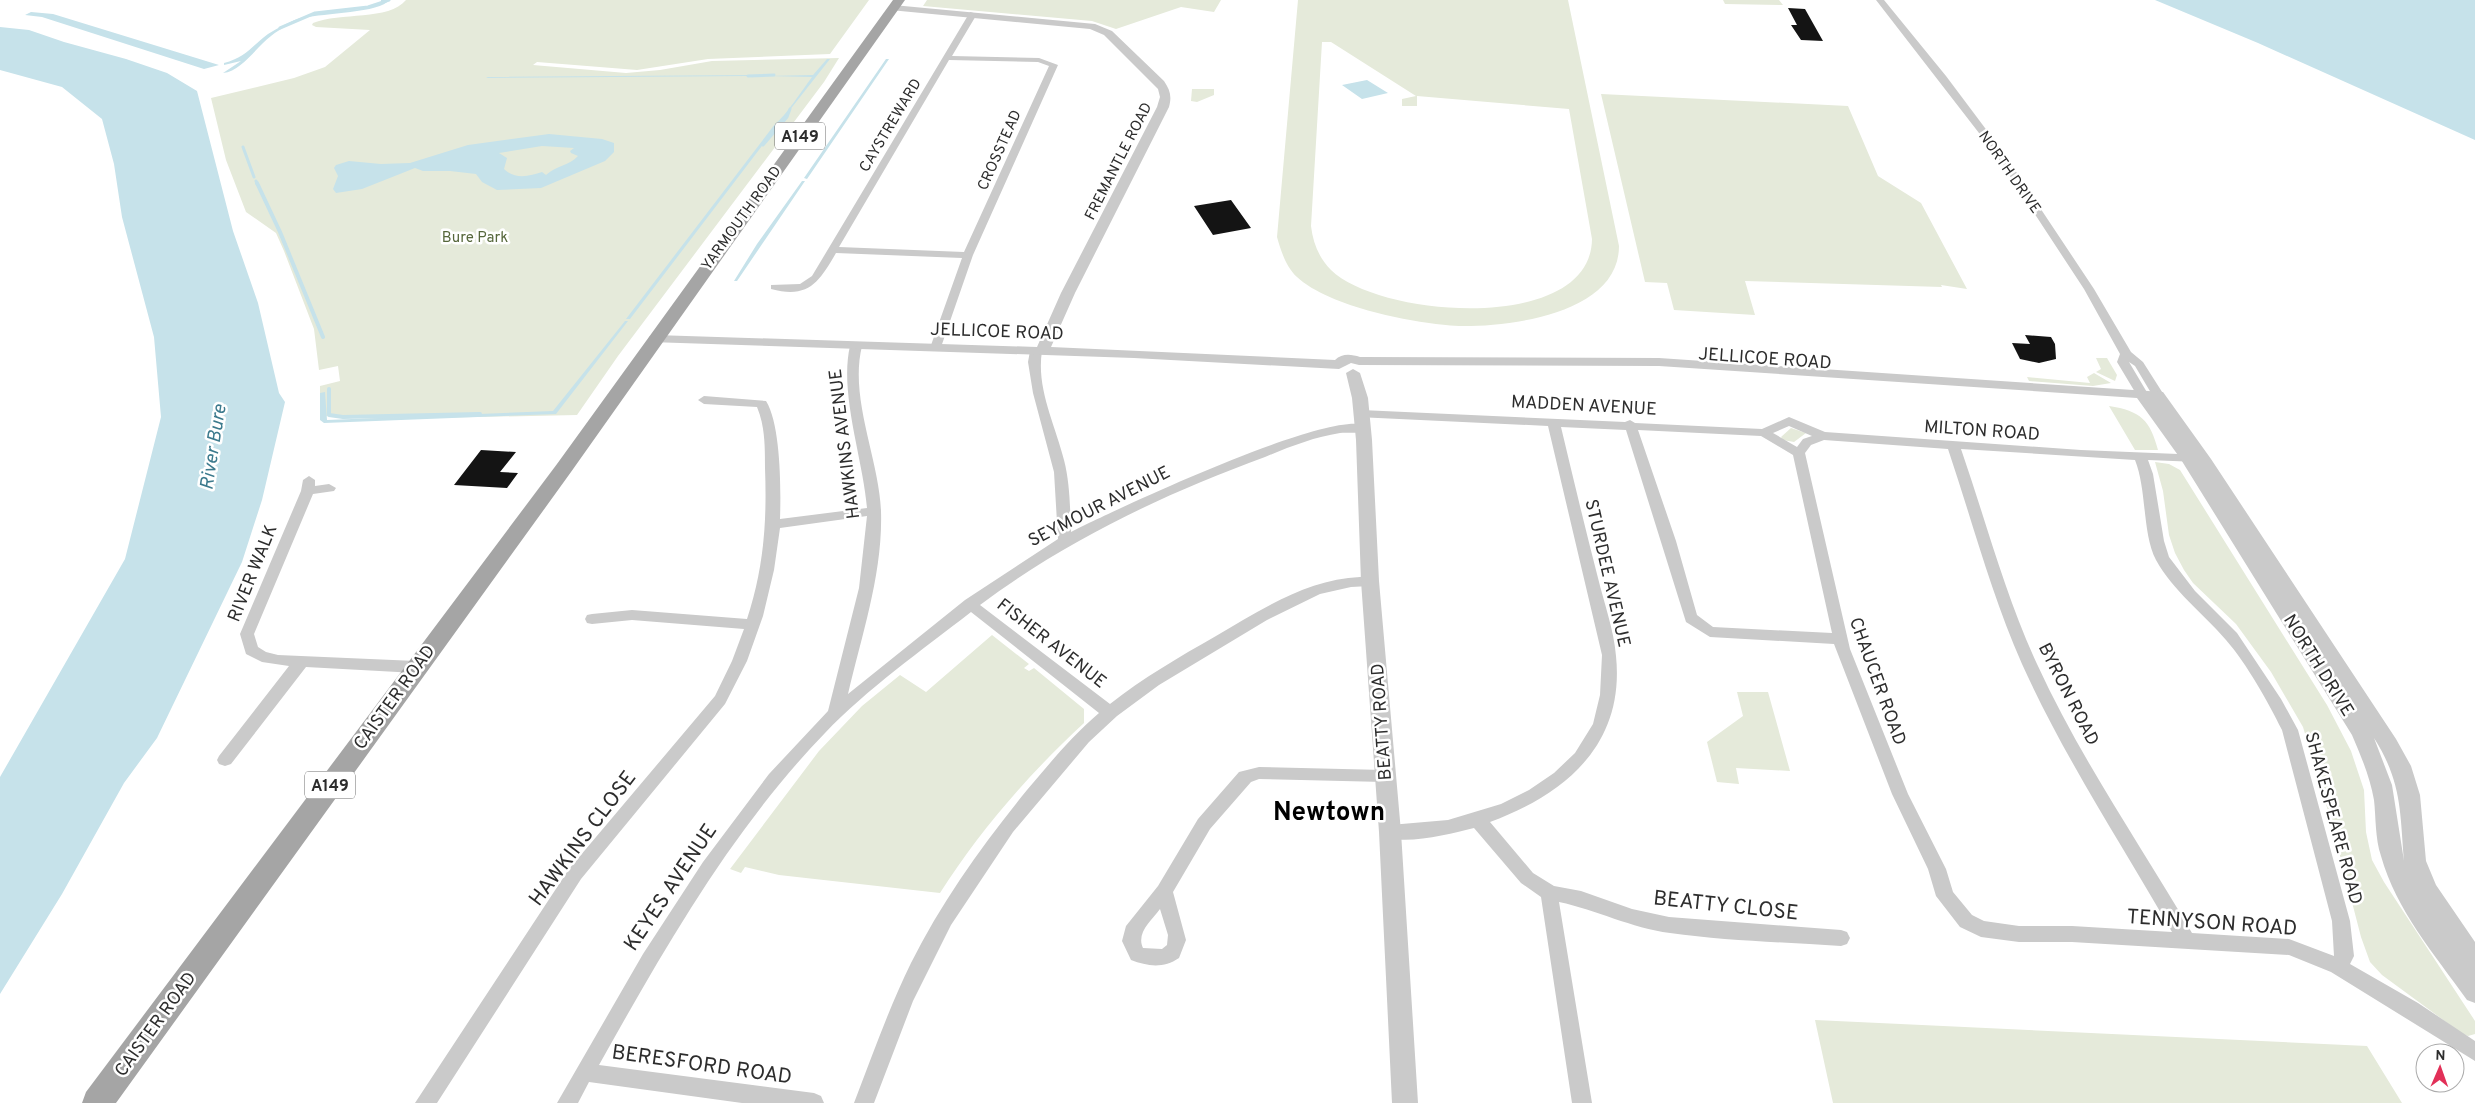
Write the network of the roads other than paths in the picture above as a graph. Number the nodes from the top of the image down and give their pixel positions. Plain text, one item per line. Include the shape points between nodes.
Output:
1 (1880, 0) edge
2 (896, 4) edge
3 (973, 14) junction
4 (947, 58) junction
5 (832, 250) junction
6 (968, 255) junction
7 (775, 287) dead end
8 (654, 339) junction
9 (856, 346) junction
10 (936, 348) junction
11 (1039, 351) junction
12 (1353, 367) junction
13 (704, 400) dead end
14 (2154, 400) junction
15 (1362, 421) junction
16 (1553, 422) junction
17 (1630, 424) junction
18 (1764, 433) junction
19 (1823, 436) junction
20 (1954, 446) junction
21 (1799, 452) junction
22 (2139, 455) junction
23 (2195, 458) junction
24 (329, 488) dead end
25 (874, 511) junction
26 (774, 524) junction
27 (1065, 542) junction
28 (1370, 581) junction
29 (970, 604) junction
30 (592, 619) dead end
31 (751, 624) junction
32 (1840, 639) junction
33 (301, 662) junction
34 (416, 667) junction
35 (1110, 712) junction
36 (835, 714) junction
37 (225, 760) dead end
38 (1384, 776) junction
39 (1478, 820) junction
40 (1390, 832) junction
41 (1164, 891) dead end
42 (1550, 893) junction
43 (1956, 910) joint
44 (1841, 938) dead end
45 (2186, 942) junction
46 (2475, 962) edge
47 (2338, 966) junction
48 (2475, 992) edge
49 (2475, 1052) edge
50 (584, 1072) junction
51 (97, 1103) edge
52 (425, 1103) edge
53 (567, 1103) edge
54 (814, 1103) edge
55 (864, 1103) edge
56 (1405, 1103) edge
57 (1582, 1103) edge

1 - 14 street, NORTH DRIVE via 2004,161 2089,289 2126,354 2123,362
2 - 3 street, FREMANTLE ROAD
2 - 8 main road, YARMOUTH ROAD / A149
3 - 4 street, CAYSTREWARD
3 - 11 street, FREMANTLE ROAD via 1078,24 1101,30 1160,83 1166,94 1163,107
4 - 5 street, CAYSTREWARD
4 - 6 street, CROSSTEAD via 1039,60 1054,65
5 - 6 street
5 - 7 street, CAYSTREWARD via 812,283 793,288
6 - 10 street, CROSSTEAD
8 - 9 street, JELLICOE ROAD
8 - 34 main road, CAISTER ROAD / A149 via 564,468
9 - 10 street, JELLICOE ROAD
9 - 25 street, HAWKINS AVENUE via 852,353
10 - 11 street, JELLICOE ROAD
11 - 12 street, JELLICOE ROAD
11 - 27 street via 1033,359 1060,471
12 - 14 street, JELLICOE ROAD via 1660,366
12 - 15 street, BEATTY ROAD
13 - 26 street, HAWKINS CLOSE via 762,404 772,452
14 - 23 street, NORTH DRIVE
15 - 16 street, MADDEN AVENUE
15 - 27 street, SEYMOUR AVENUE via 1209,472
15 - 28 street, BEATTY ROAD
16 - 17 street, MADDEN AVENUE
16 - 39 street, STURDEE AVENUE via 1609,655 1608,695 1597,733 1571,767 1544,791
17 - 18 street, MADDEN AVENUE
17 - 32 street via 1691,618 1698,626 1710,632
18 - 19 street, MILTON ROAD via 1789,421
18 - 21 street, MADDEN AVENUE
19 - 20 street, MILTON ROAD
19 - 21 street via 1807,442
20 - 22 street, MILTON ROAD
20 - 45 street, BYRON ROAD via 2004,604 2030,664 2066,735
21 - 32 street, CHAUCER ROAD
22 - 23 street, MILTON ROAD
22 - 47 street, SHAKESPEARE ROAD via 2147,474 2162,558 2190,594 2232,637 2290,730 2342,921 2345,956
23 - 46 street, NORTH DRIVE via 2397,759 2409,795 2415,861 2427,890
23 - 48 street, NORTH DRIVE via 2361,732 2379,773 2386,831 2404,887
24 - 33 street, RIVER WALK via 308,486 247,634 251,650 262,657
25 - 26 street
25 - 36 street, HAWKINS AVENUE via 868,578
26 - 31 street, HAWKINS CLOSE via 766,574
27 - 29 street, SEYMOUR AVENUE
28 - 35 street via 1342,583 1268,613 1152,682
28 - 38 street, BEATTY ROAD
29 - 35 street, FISHER AVENUE
29 - 36 street, SEYMOUR AVENUE
30 - 31 street via 632,615
31 - 52 street, HAWKINS CLOSE via 736,674 720,700 575,874
32 - 43 street, CHAUCER ROAD via 1900,794 1937,869 1944,896
33 - 34 street, RIVER WALK
33 - 37 street
34 - 51 main road, CAISTER ROAD / A149
35 - 55 street via 1057,766 1022,808 960,893 915,974
36 - 50 street, KEYES AVENUE via 778,777 694,890 629,992
38 - 40 street, BEATTY ROAD
38 - 41 street via 1259,773 1245,777 1204,824
39 - 40 street, STURDEE AVENUE via 1435,829
39 - 42 street, BEATTY CLOSE via 1528,878
40 - 56 street, BEATTY ROAD
42 - 44 street, BEATTY CLOSE via 1669,925
42 - 57 street
43 - 45 street, TENNYSON ROAD via 1966,921 1982,929 2019,934 2072,934
45 - 47 street, TENNYSON ROAD via 2289,947
47 - 49 street, TENNYSON ROAD
50 - 53 street, KEYES AVENUE
50 - 54 street, BERESFORD ROAD

